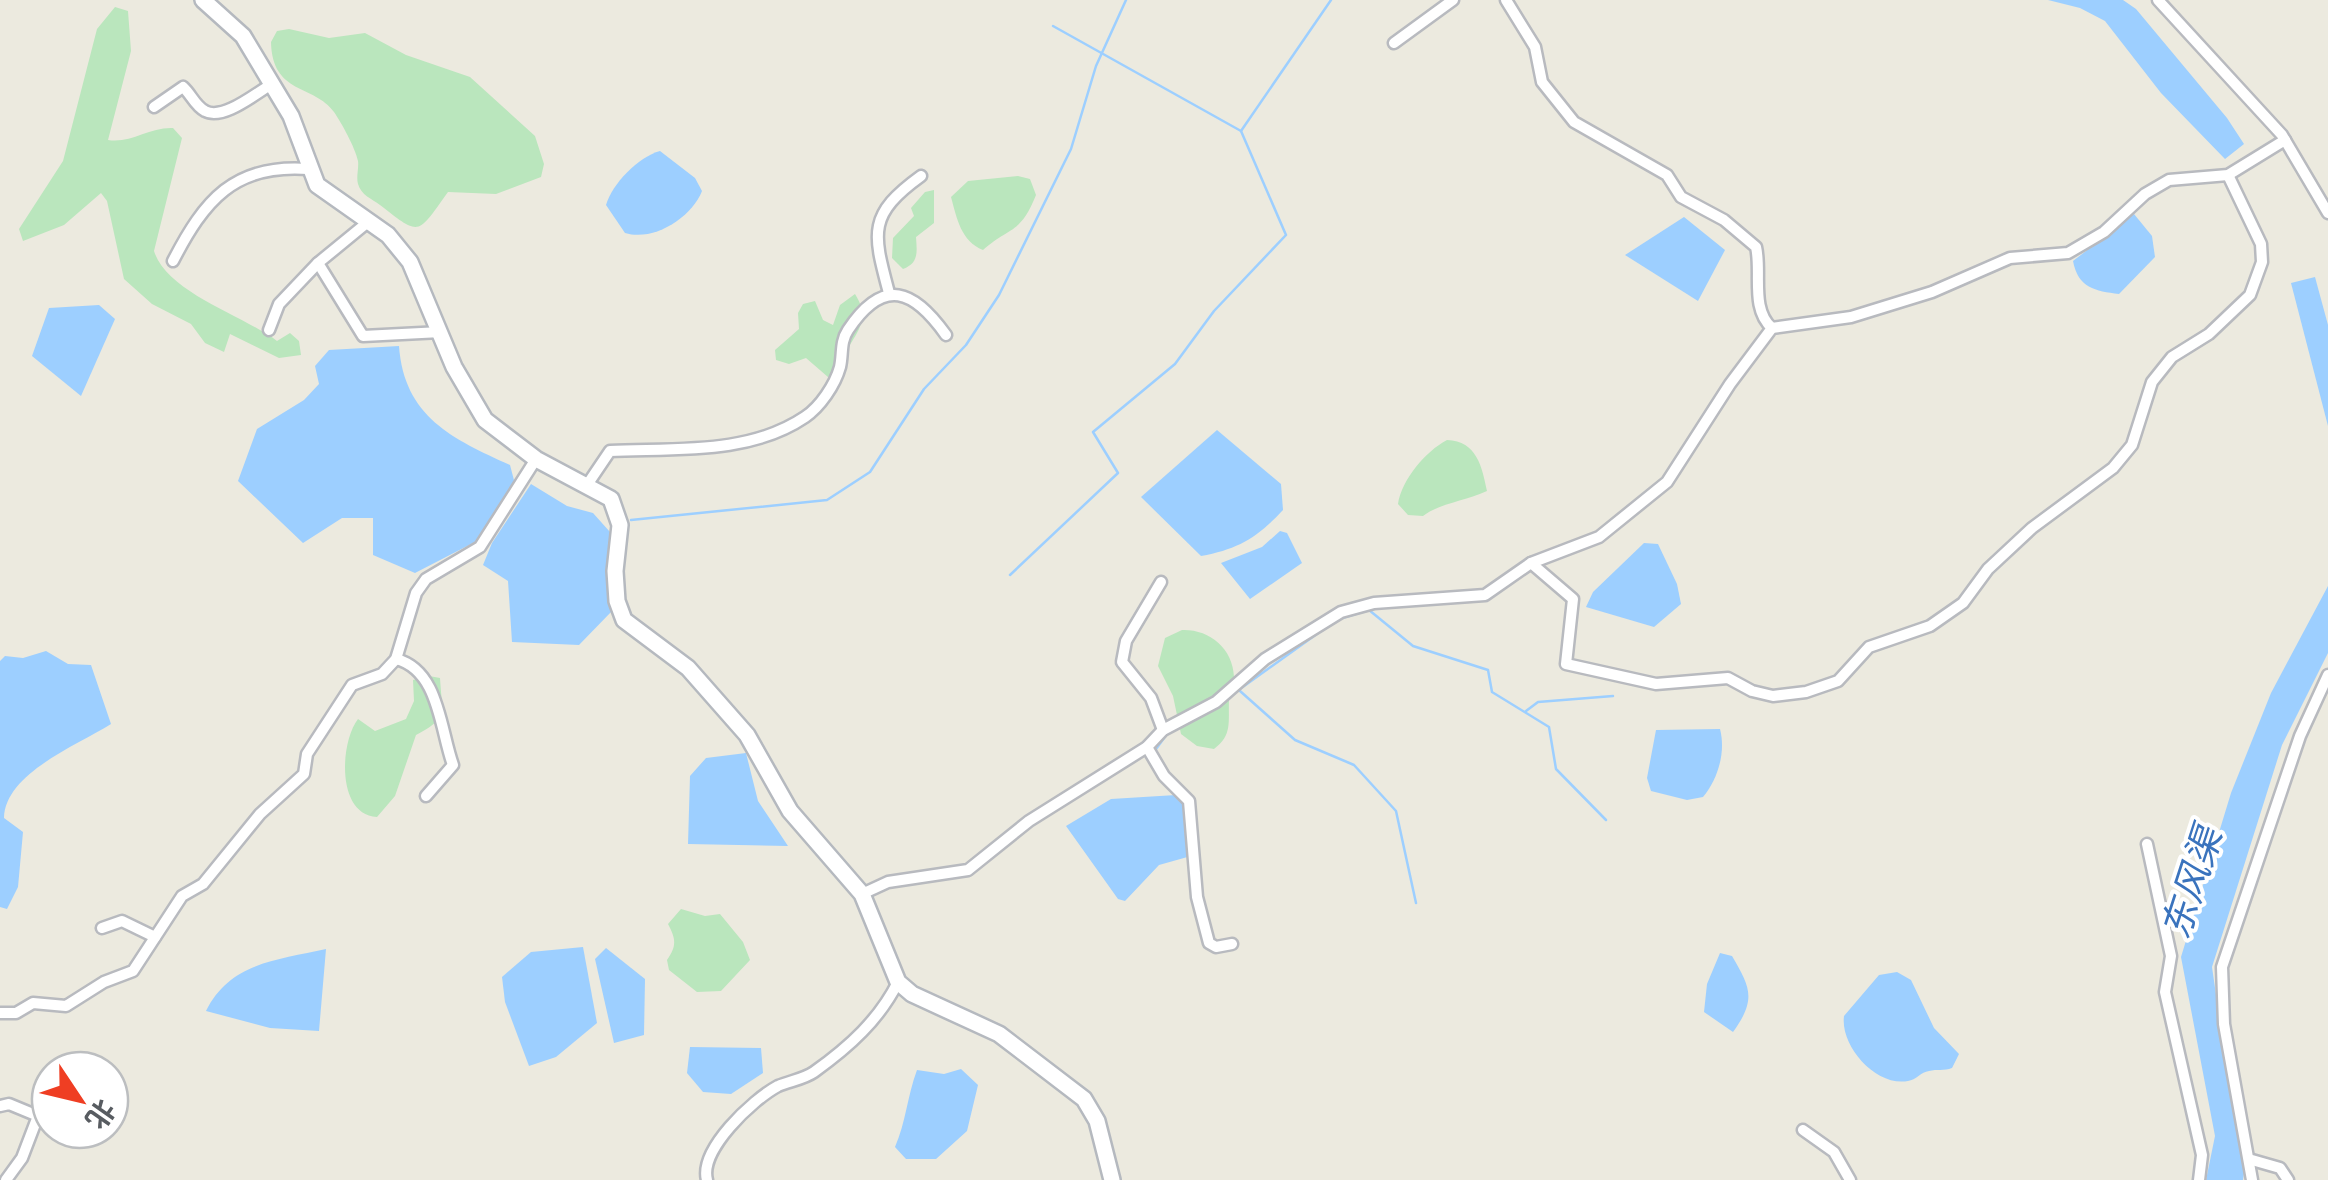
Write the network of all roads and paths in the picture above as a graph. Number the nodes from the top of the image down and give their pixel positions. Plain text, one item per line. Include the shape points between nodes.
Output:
1 (203, 0) edge
2 (1453, 0) edge
3 (1506, 0) edge
4 (2158, 0) edge
5 (1394, 43) dead end
6 (272, 84) junction
7 (154, 107) dead end
8 (2285, 140) junction
9 (308, 169) junction
10 (2228, 175) junction
11 (921, 176) dead end
12 (2328, 213) edge
13 (368, 222) junction
14 (173, 262) dead end
15 (318, 264) junction
16 (888, 293) junction
17 (1772, 328) junction
18 (268, 330) dead end
19 (441, 332) junction
20 (946, 336) dead end
21 (536, 459) junction
22 (587, 484) junction
23 (1532, 564) junction
24 (1161, 582) dead end
25 (396, 660) junction
26 (2328, 676) edge
27 (1163, 730) junction
28 (1147, 746) junction
29 (426, 796) dead end
30 (2147, 844) dead end
31 (862, 894) junction
32 (102, 928) dead end
33 (155, 938) junction
34 (1232, 944) dead end
35 (898, 982) junction
36 (0, 1013) edge
37 (0, 1106) edge
38 (1803, 1130) dead end
39 (2252, 1160) junction
40 (6, 1180) edge
41 (706, 1180) edge
42 (1112, 1180) edge
43 (1850, 1180) edge
44 (2198, 1180) edge
45 (2252, 1180) edge
46 (2288, 1180) edge

1 - 6 street via 231,22
2 - 5 street
3 - 17 street via 1535,46 1542,82 1574,122 1667,175 1681,197 1756,246 1758,295
4 - 8 street
6 - 7 street via 223,112 201,110 183,87
6 - 9 street via 291,116
8 - 10 street
8 - 12 street
9 - 13 street via 330,198
9 - 14 street via 258,173 227,186 193,221
10 - 17 street via 2169,180 2068,253 2010,258 1850,317
10 - 23 street via 2261,244 2250,295 2209,334 2172,357 2152,382 2132,444 2114,468 2032,528 1963,602 1930,626 1869,647 1838,681 1772,696 1728,678 1656,684 1566,664 1572,599
11 - 16 street via 889,199 874,235
13 - 15 street
13 - 19 street via 410,262
15 - 18 street via 279,304
15 - 19 street via 363,336
16 - 20 street via 924,305
16 - 22 street via 848,330 840,367 808,415 743,444 610,451
17 - 23 street via 1667,482 1598,537
19 - 21 street via 469,398
21 - 22 street
21 - 25 street via 480,546 426,578 416,592
22 - 31 street via 617,508 616,601 624,620 721,702 790,811
23 - 27 street via 1485,595 1374,603 1341,612 1265,659 1216,702
24 - 27 street via 1126,641 1122,662 1151,698
25 - 29 street via 412,663 428,680 453,764
25 - 33 street via 382,674 352,684 307,754 304,774 260,814 202,884 182,896
26 - 39 street via 2300,736 2222,967 2224,1024
27 - 28 street
28 - 31 street via 1029,821 968,870 888,882
28 - 34 street via 1189,801 1197,897 1209,943
30 - 44 street via 2171,956 2166,1002 2202,1156
31 - 35 street
32 - 33 street via 122,921
33 - 36 street via 133,971 66,1006 33,1004
35 - 41 street via 875,1022 811,1074 776,1087 754,1105 710,1154
35 - 42 street via 999,1034 1074,1088 1097,1122
37 - 40 street via 38,1116
38 - 43 street via 1834,1152
39 - 45 street
39 - 46 street via 2280,1168

